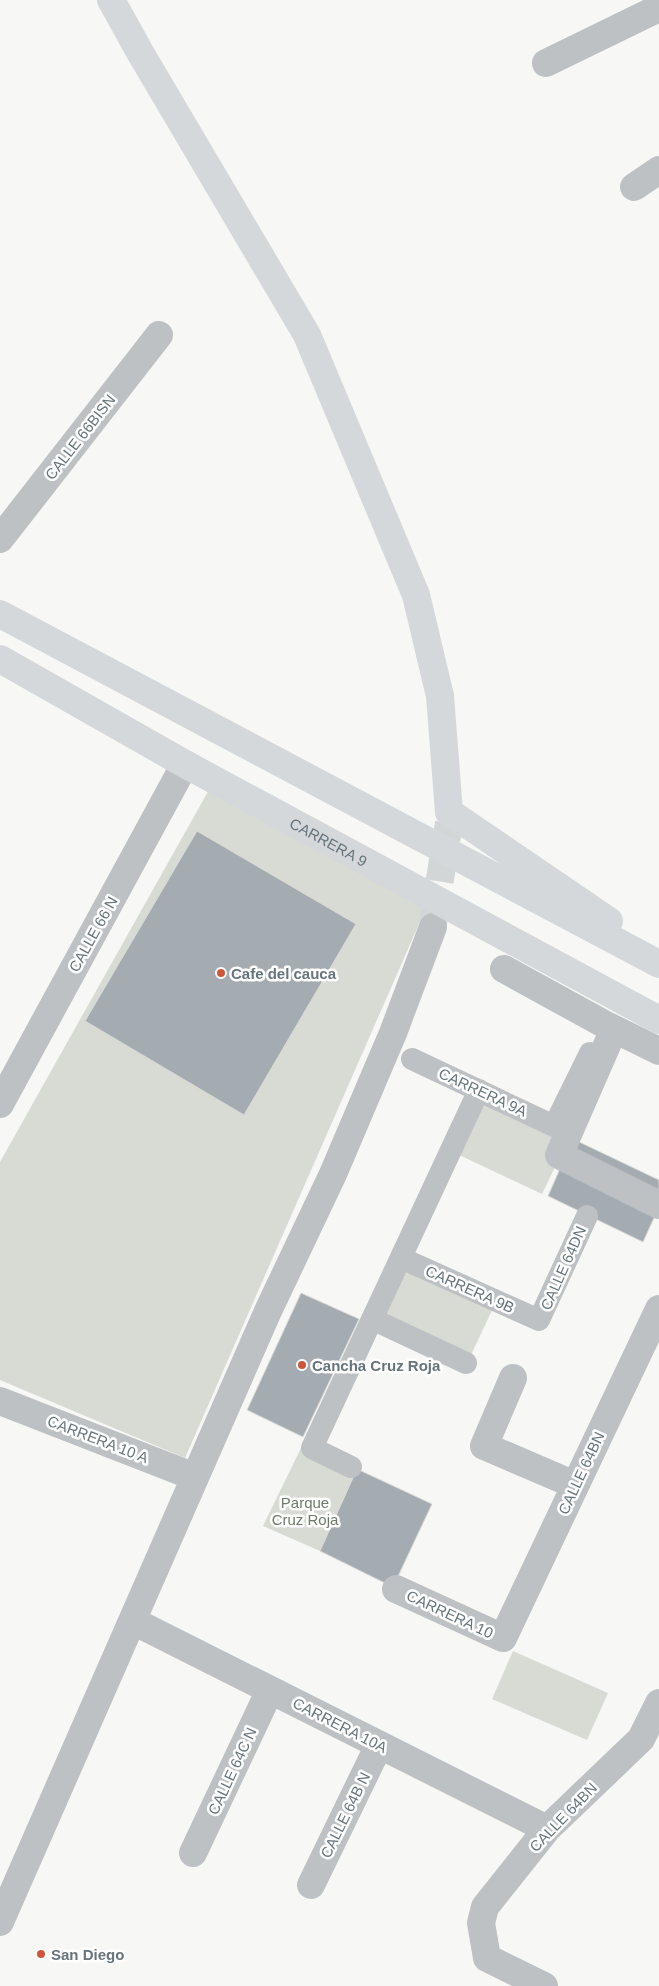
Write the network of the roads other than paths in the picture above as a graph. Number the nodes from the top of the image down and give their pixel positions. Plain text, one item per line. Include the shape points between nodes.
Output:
1 (111, 0) edge
2 (659, 8) edge
3 (546, 63) dead end
4 (659, 170) edge
5 (634, 187) dead end
6 (159, 335) dead end
7 (0, 539) edge
8 (0, 614) edge
9 (0, 659) edge
10 (186, 764) junction
11 (433, 927) tunnel mouth
12 (659, 956) edge
13 (659, 964) edge
14 (504, 968) dead end
15 (659, 1020) edge
16 (609, 1026) junction
17 (659, 1051) edge
18 (412, 1059) dead end
19 (479, 1090) junction
20 (0, 1104) edge
21 (659, 1205) edge
22 (586, 1216) dead end
23 (401, 1258) junction
24 (659, 1309) edge
25 (372, 1319) junction
26 (539, 1320) joint
27 (466, 1363) dead end
28 (513, 1378) dead end
29 (0, 1401) edge
30 (351, 1467) dead end
31 (196, 1477) junction
32 (575, 1485) junction
33 (396, 1589) dead end
34 (133, 1621) junction
35 (503, 1638) joint
36 (270, 1690) junction
37 (659, 1703) edge
38 (379, 1745) junction
39 (547, 1829) junction
40 (194, 1853) dead end
41 (311, 1885) dead end
42 (0, 1922) edge
43 (544, 1986) edge

1 - 12 main road via 307,335 416,595 440,696 449,818
2 - 3 street
4 - 5 street
6 - 7 street, CALLE 66BISN
8 - 13 main road
9 - 10 main road, CARRERA 9
10 - 15 main road, CARRERA 9
10 - 20 street, CALLE 66 N
11 - 31 street via 393,1033 333,1174 268,1311
14 - 16 street
16 - 17 street
16 - 19 street, CARRERA 9A via 554,1126
16 - 21 street via 559,1155
18 - 19 street, CARRERA 9A
19 - 23 street
22 - 26 street, CALLE 64DN
23 - 25 street
23 - 26 street, CARRERA 9B
24 - 32 street, CALLE 64BN
25 - 27 street
25 - 30 street via 312,1448
28 - 32 street via 484,1446
29 - 31 street, CARRERA 10 A
31 - 34 street
32 - 35 street, CALLE 64BN
33 - 35 street, CARRERA 10
34 - 36 street, CARRERA 10A
34 - 42 street
36 - 38 street, CARRERA 10A
36 - 40 street, CALLE 64C N
37 - 39 street, CALLE 64BN via 641,1739
38 - 39 street, CARRERA 10A
38 - 41 street, CALLE 64B N
39 - 43 street, CALLE 64BN via 486,1907 481,1923 487,1958

